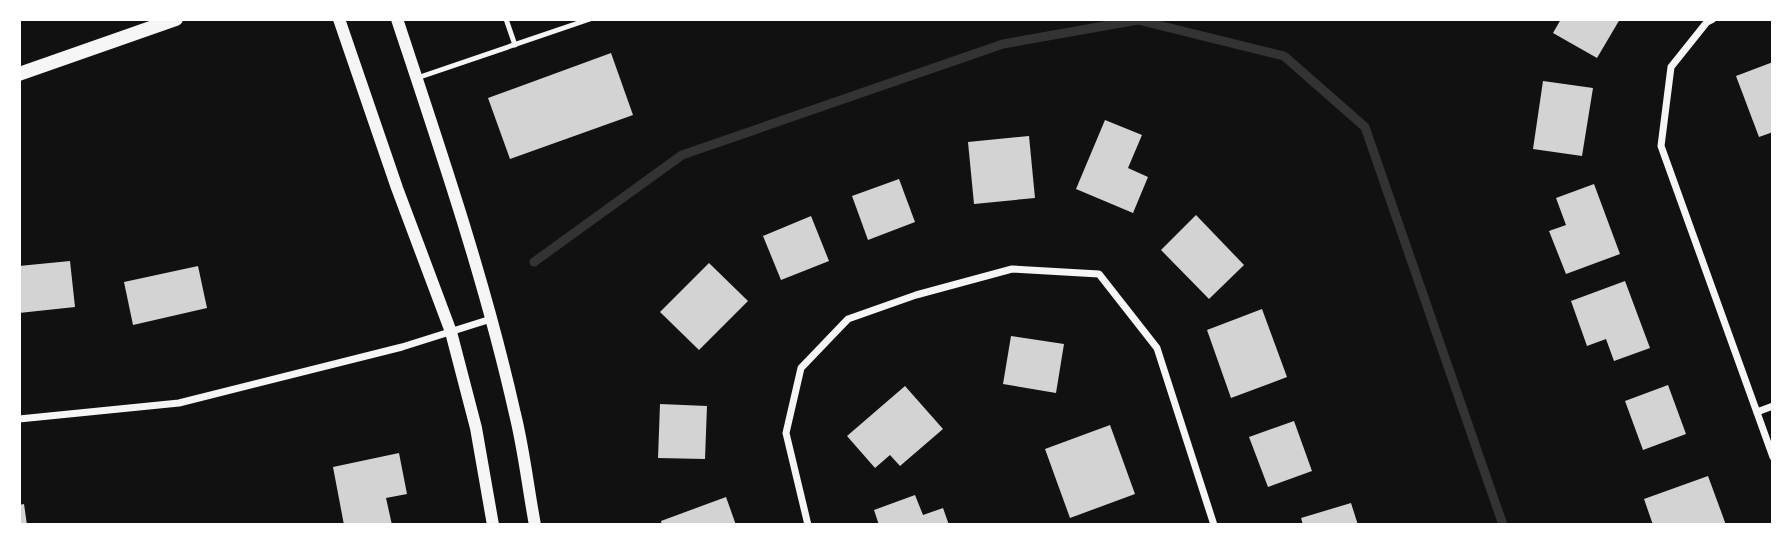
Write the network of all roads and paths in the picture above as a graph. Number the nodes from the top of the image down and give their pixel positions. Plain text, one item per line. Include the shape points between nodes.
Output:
1 (176, 19) edge
2 (339, 19) edge
3 (397, 19) edge
4 (506, 19) edge
5 (590, 19) edge
6 (1713, 19) edge
7 (515, 45) junction
8 (19, 74) edge
9 (416, 78) junction
10 (491, 319) junction
11 (452, 332) junction
12 (1773, 406) edge
13 (1757, 412) junction
14 (19, 419) edge
15 (1773, 457) edge
16 (493, 525) edge
17 (535, 525) edge
18 (808, 525) edge
19 (1214, 525) edge

1 - 8 main road
2 - 11 street
3 - 9 street
4 - 7 lane
5 - 7 lane
6 - 13 street via 1671,67 1661,146
7 - 9 lane
9 - 10 street
10 - 11 street
10 - 17 street via 516,415
11 - 14 street via 179,403
11 - 16 street via 476,428
12 - 13 street
13 - 15 street
18 - 19 street via 786,433 801,368 848,319 1012,269 1099,274 1157,348

